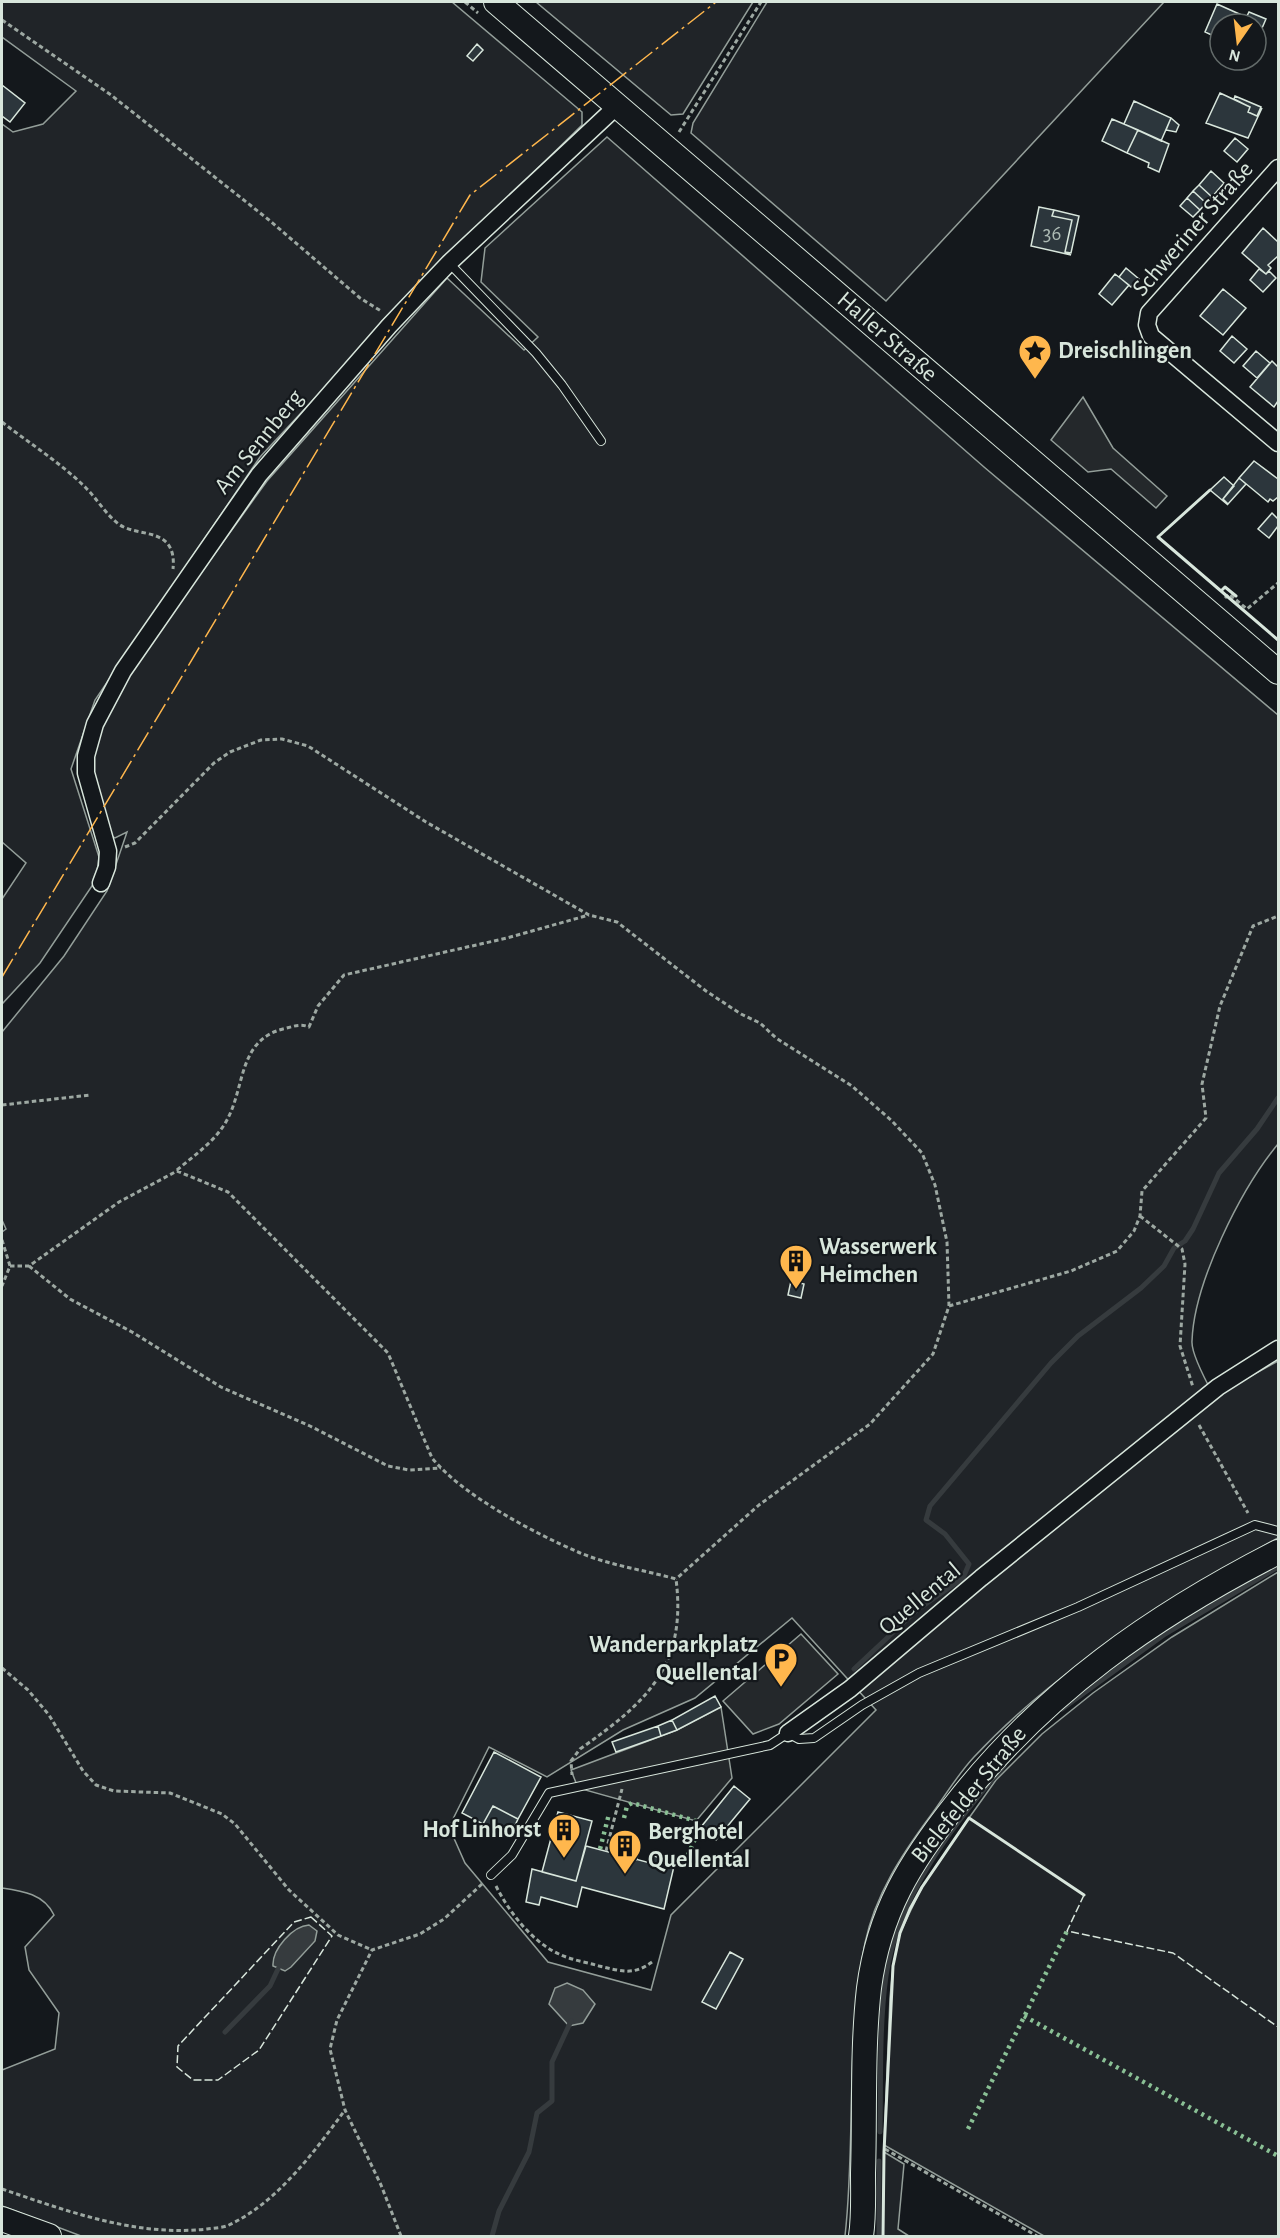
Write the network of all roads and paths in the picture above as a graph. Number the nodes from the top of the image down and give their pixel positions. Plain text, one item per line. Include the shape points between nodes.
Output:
1 (496, 2) edge
2 (761, 2) edge
3 (2, 20) edge
4 (617, 106) junction
5 (679, 132) dead end
6 (1278, 168) edge
7 (449, 262) junction
8 (397, 318) junction
9 (2, 422) edge
10 (601, 441) dead end
11 (1278, 443) edge
12 (1278, 583) edge
13 (1226, 597) dead end
14 (170, 602) junction
15 (1278, 672) edge
16 (108, 851) junction
17 (101, 883) dead end
18 (589, 915) junction
19 (1278, 916) edge
20 (90, 1095) dead end
21 (2, 1105) edge
22 (177, 1171) junction
23 (1140, 1216) junction
24 (2, 1240) edge
25 (10, 1266) junction
26 (29, 1266) junction
27 (2, 1286) edge
28 (950, 1306) junction
29 (1278, 1349) edge
30 (1198, 1402) junction
31 (441, 1468) junction
32 (1255, 1525) junction
33 (1278, 1531) edge
34 (1278, 1552) edge
35 (676, 1579) junction
36 (2, 1668) edge
37 (788, 1733) junction
38 (625, 1776) junction
39 (577, 1787) junction
40 (606, 1851) dead end
41 (491, 1875) junction
42 (372, 1950) junction
43 (652, 1962) dead end
44 (345, 2110) junction
45 (864, 2143) junction
46 (2, 2189) edge
47 (2, 2219) edge
48 (49, 2236) edge
49 (401, 2236) edge
50 (861, 2236) edge
51 (1037, 2236) edge

1 - 4 main road, Haller Straße
2 - 5 path
3 - 8 path via 129,110 269,220 360,298
4 - 7 street, Am Sennberg
4 - 15 main road, Haller Straße
6 - 11 street, Schweriner Straße via 1149,313 1147,325 1151,336
7 - 8 street, Am Sennberg
7 - 10 lane via 536,352
8 - 14 street, Am Sennberg via 259,475
9 - 14 path via 85,487 123,527 159,536 167,543 173,552 167,588
12 - 13 path via 1247,609 1228,594
14 - 16 street, Am Sennberg via 103,704 86,756 86,773
16 - 17 street, Am Sennberg
16 - 18 path via 135,843 214,763 230,752 261,740 282,739 308,746 426,822
18 - 22 path via 344,975 318,1006 309,1028 302,1024 255,1043 229,1117 216,1137
18 - 28 path via 617,922 706,991 852,1086 922,1153 935,1185 946,1242
19 - 23 path via 1253,926 1220,1006 1202,1084 1206,1118 1142,1191
20 - 21 path
22 - 26 path via 119,1202
22 - 31 path via 228,1192 388,1353 432,1458
23 - 28 path via 1134,1231 1117,1251 1071,1271
23 - 30 path via 1182,1249 1185,1264 1180,1346
24 - 25 path
25 - 26 path
25 - 27 path
26 - 31 path via 70,1299 221,1387 388,1466 409,1470
28 - 35 path via 933,1354 870,1424 759,1505
29 - 30 street, Quellental
30 - 32 path via 1196,1420
30 - 37 street, Quellental via 850,1689
31 - 35 path via 484,1503 579,1552
32 - 33 lane
32 - 37 lane via 1078,1607 919,1673 814,1738 799,1739
34 - 45 main road, Bielefelder Straße via 1161,1619 1067,1687 983,1769 920,1850 893,1901 878,1943 869,1988
35 - 39 path via 680,1609 669,1662 655,1686 571,1761
36 - 42 path via 49,1715 83,1772 96,1785 114,1791 170,1793 222,1814 236,1824 297,1898 338,1935
37 - 38 lane, Quellental via 770,1745
38 - 39 lane, Quellental
38 - 40 path
39 - 41 lane, Quellental via 549,1793 512,1855
41 - 42 path via 444,1918 420,1934
41 - 43 path via 504,1903 535,1938 558,1954 626,1973 641,1970
42 - 44 path via 337,2020 330,2049
44 - 46 path via 303,2167 228,2226 189,2231 147,2229 82,2217
44 - 49 path
45 - 50 main road, Bielefelder Straße
45 - 51 path via 884,2148
47 - 48 main road

